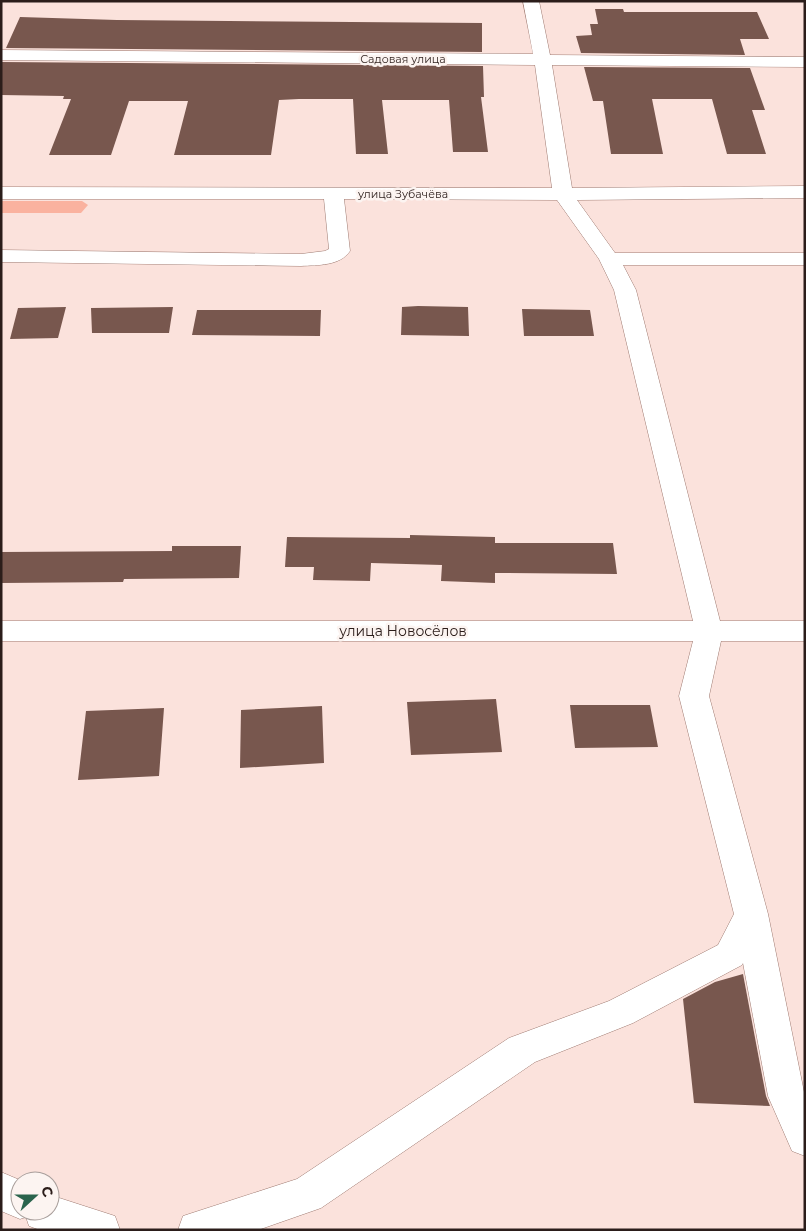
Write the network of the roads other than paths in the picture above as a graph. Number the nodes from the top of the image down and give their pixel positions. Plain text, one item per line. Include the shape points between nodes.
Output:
1 (531, 1) edge
2 (1, 55) edge
3 (543, 60) junction
4 (805, 62) edge
5 (805, 192) edge
6 (1, 194) edge
7 (333, 194) junction
8 (563, 194) junction
9 (1, 256) edge
10 (609, 259) junction
11 (805, 259) edge
12 (1, 631) edge
13 (709, 631) junction
14 (805, 631) edge
15 (750, 914) junction
16 (805, 1138) edge
17 (60, 1218) edge
18 (101, 1230) edge
19 (197, 1230) edge

1 - 3 street
2 - 3 street, Садовая улица
3 - 4 street, Садовая улица
3 - 8 street
5 - 8 street, улица Зубачёва
6 - 7 street, улица Зубачёва
7 - 8 street, улица Зубачёва
7 - 9 street via 340,251 330,257 302,260
8 - 10 street
10 - 11 street
10 - 13 street via 625,290
12 - 13 street, улица Новосёлов
13 - 14 street, улица Новосёлов
13 - 15 street via 694,696
15 - 16 street via 786,1096
15 - 19 street via 730,955 621,1012 522,1050 308,1194
17 - 18 street

